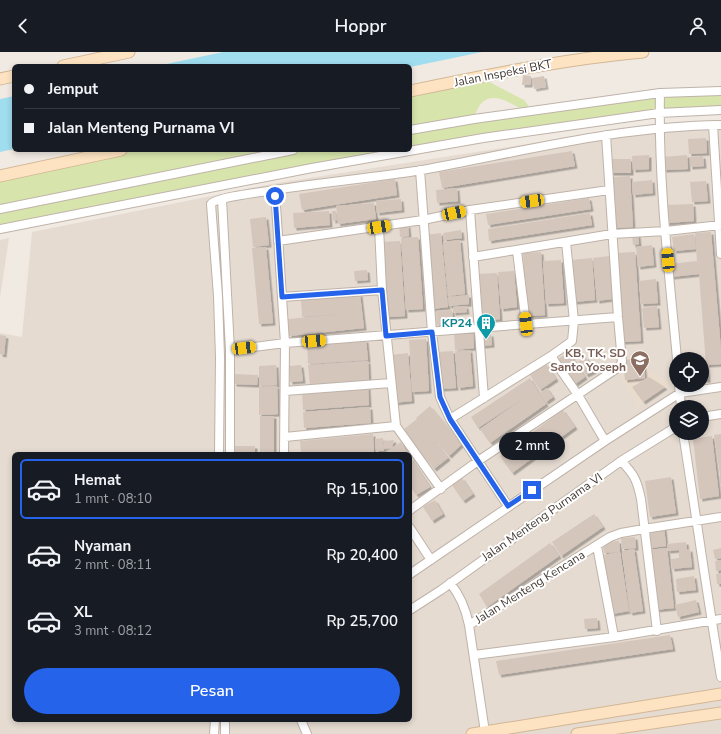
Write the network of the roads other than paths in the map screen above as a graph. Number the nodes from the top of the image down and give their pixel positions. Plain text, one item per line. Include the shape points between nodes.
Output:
1 (129, 52) edge
2 (643, 52) edge
3 (72, 64) edge
4 (12, 76) edge
5 (0, 79) edge
6 (412, 91) edge
7 (721, 91) edge
8 (660, 93) junction
9 (721, 110) edge
10 (659, 113) junction
11 (717, 125) edge
12 (659, 129) junction
13 (412, 130) edge
14 (606, 135) junction
15 (412, 150) edge
16 (113, 152) edge
17 (283, 152) edge
18 (403, 152) edge
19 (420, 170) junction
20 (718, 173) edge
21 (0, 176) edge
22 (275, 190) junction
23 (609, 190) junction
24 (222, 199) junction
25 (0, 209) edge
26 (470, 210) junction
27 (423, 220) junction
28 (720, 225) edge
29 (379, 227) junction
30 (0, 229) edge
31 (666, 231) junction
32 (612, 234) junction
33 (278, 241) junction
34 (566, 242) junction
35 (517, 251) junction
36 (721, 254) edge
37 (473, 257) junction
38 (382, 290) junction
39 (282, 297) junction
40 (618, 317) junction
41 (574, 321) junction
42 (526, 324) junction
43 (480, 328) junction
44 (432, 332) junction
45 (386, 336) junction
46 (285, 343) junction
47 (230, 350) junction
48 (676, 352) edge
49 (551, 356) junction
50 (390, 383) junction
51 (721, 387) edge
52 (285, 391) junction
53 (578, 395) junction
54 (680, 396) edge
55 (484, 398) junction
56 (721, 414) edge
57 (709, 416) edge
58 (450, 419) junction
59 (396, 426) junction
60 (669, 431) edge
61 (284, 437) junction
62 (684, 440) edge
63 (605, 441) junction
64 (219, 452) edge
65 (230, 452) edge
66 (284, 452) edge
67 (621, 460) junction
68 (478, 461) junction
69 (441, 488) junction
70 (508, 506) junction
71 (412, 509) edge
72 (721, 517) edge
73 (697, 520) junction
74 (644, 529) junction
75 (412, 531) edge
76 (596, 546) junction
77 (431, 560) junction
78 (412, 573) edge
79 (450, 583) junction
80 (412, 609) edge
81 (721, 619) edge
82 (711, 621) junction
83 (469, 625) junction
84 (657, 631) junction
85 (614, 637) junction
86 (474, 655) junction
87 (721, 677) edge
88 (721, 694) edge
89 (721, 713) edge
90 (215, 722) edge
91 (225, 722) edge
92 (302, 722) edge
93 (477, 733) edge
94 (214, 734) edge
95 (225, 734) edge
96 (308, 734) edge
97 (577, 734) edge

1 - 3 street
2 - 6 street, Jalan Inspeksi BKT via 537,66
4 - 5 street
7 - 8 street
8 - 10 street
8 - 13 street
9 - 10 street
10 - 12 street
10 - 15 street
11 - 12 street
11 - 20 street
12 - 14 street
12 - 31 street
14 - 19 street
14 - 23 street
16 - 21 street
17 - 25 street
18 - 30 street
19 - 22 street
19 - 27 street
20 - 28 street
22 - 24 street
22 - 33 street
23 - 26 street
23 - 32 street
24 - 47 street
24 - 64 street via 211,204 219,319
26 - 27 street
26 - 37 street
27 - 29 street
27 - 44 street
28 - 31 street
28 - 36 street
29 - 33 street
29 - 38 street
31 - 32 street
31 - 48 street
32 - 34 street
32 - 40 street
33 - 39 street
34 - 35 street
34 - 41 street
35 - 37 street
35 - 42 street
37 - 43 street
38 - 39 street
38 - 45 street
39 - 46 street
40 - 41 street
40 - 53 street via 622,362 619,367
41 - 42 street
41 - 49 street via 572,341
42 - 43 street
43 - 44 street
43 - 55 street
44 - 45 street
44 - 58 street via 440,397
45 - 46 street
45 - 50 street
46 - 47 street
46 - 52 street
47 - 65 street
49 - 53 street
49 - 55 street
50 - 52 street
50 - 59 street
51 - 54 street
52 - 61 street
53 - 63 street
53 - 68 street
54 - 63 street
55 - 58 street
56 - 57 street
58 - 68 street
59 - 61 street
59 - 69 street
60 - 67 street, Jalan Menteng Purnama VI
61 - 66 street
62 - 73 street
63 - 70 street
67 - 74 street via 633,473 638,486
67 - 79 street, Jalan Menteng Purnama VI
68 - 69 street
68 - 70 street
69 - 71 street
70 - 77 street
72 - 73 street, Jalan Menteng Kencana
73 - 74 street, Jalan Menteng Kencana
73 - 82 street
74 - 76 street, Jalan Menteng Kencana via 616,535
74 - 84 street
75 - 77 street
76 - 83 street, Jalan Menteng Kencana
76 - 85 street, Jalan Menteng Kencana
77 - 78 street
79 - 80 street, Jalan Menteng Purnama VI
79 - 83 street via 457,591
81 - 82 street
82 - 84 street
82 - 87 street
83 - 86 street, Jalan Menteng Kencana
84 - 85 street
85 - 86 street
86 - 93 street, Jalan Menteng Kencana
88 - 93 street
89 - 97 street
90 - 94 street
91 - 95 street
92 - 96 street

